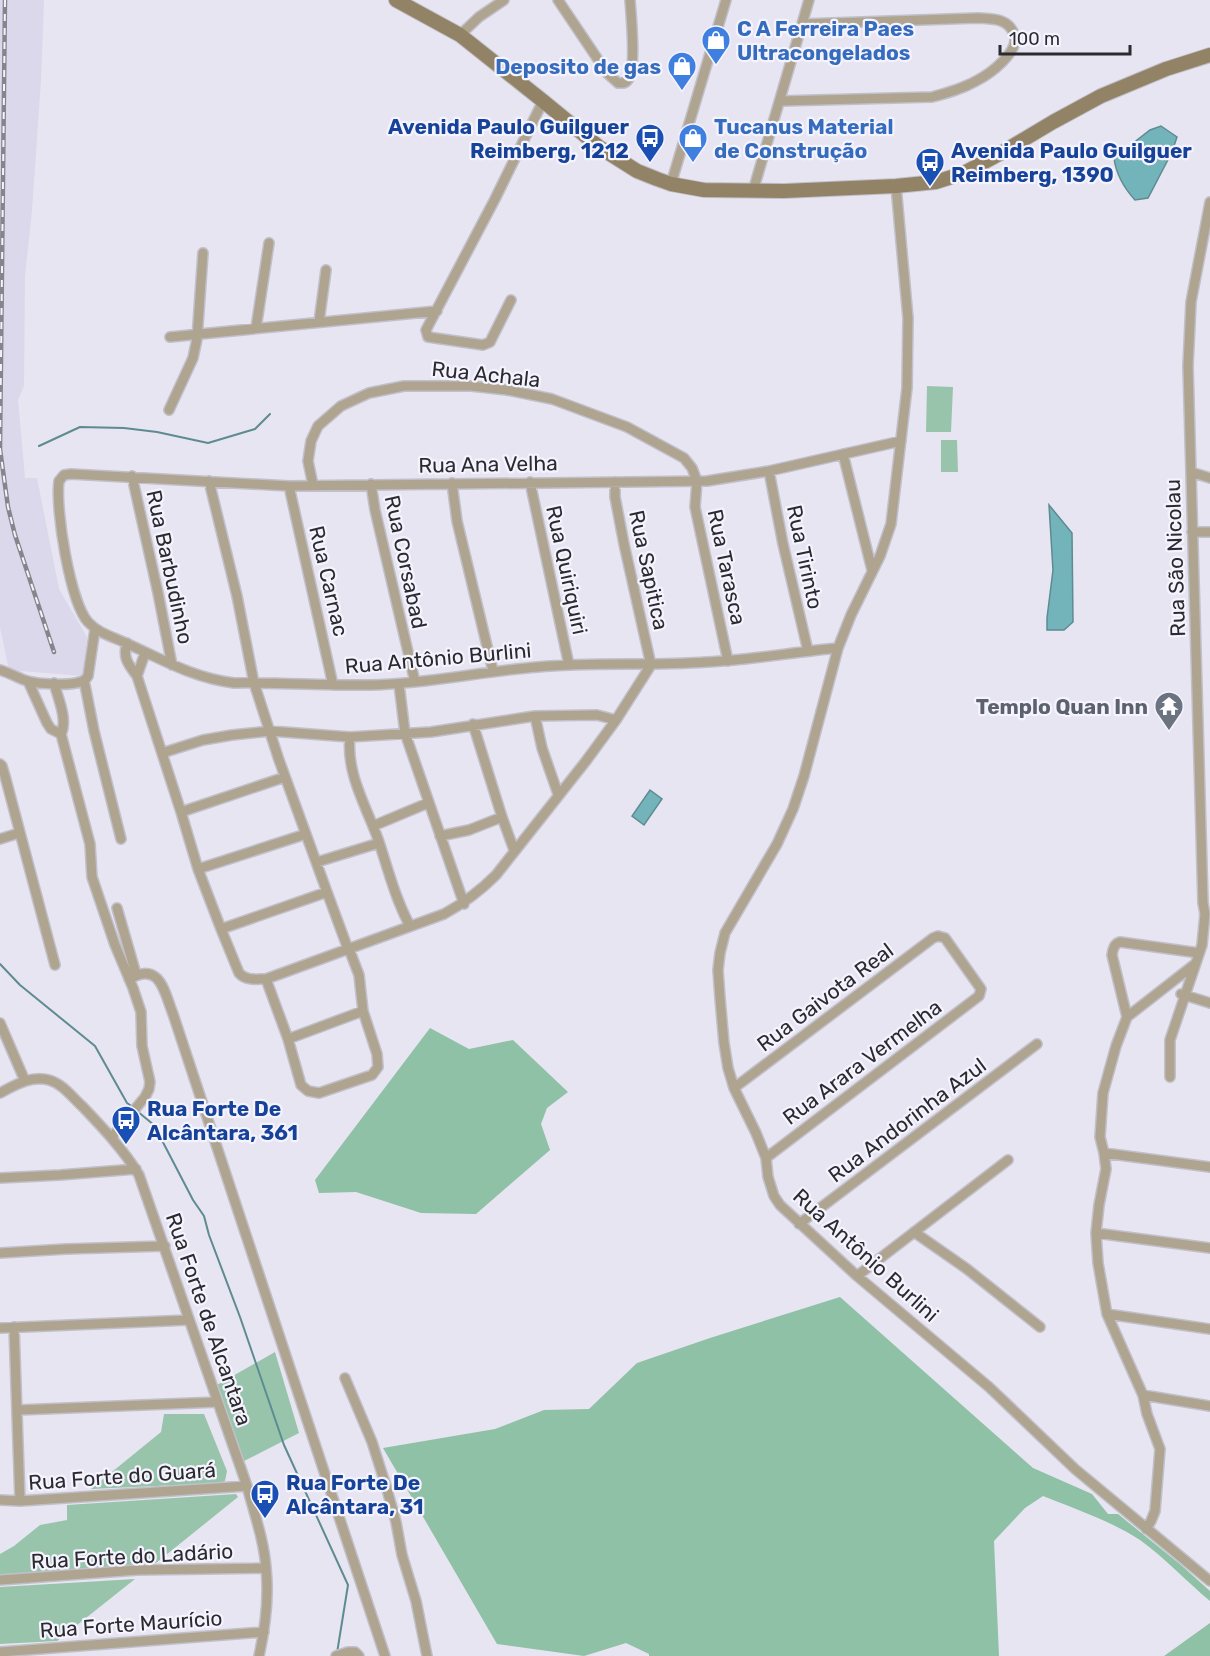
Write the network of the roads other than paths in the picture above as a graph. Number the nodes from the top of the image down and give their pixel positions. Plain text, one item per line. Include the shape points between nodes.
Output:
1 (396, 0) edge
2 (504, 0) edge
3 (558, 0) edge
4 (630, 0) edge
5 (726, 0) edge
6 (809, 0) edge
7 (803, 24) junction
8 (460, 35) junction
9 (1210, 55) edge
10 (543, 101) junction
11 (781, 101) junction
12 (671, 184) junction
13 (896, 186) junction
14 (753, 191) junction
15 (1210, 202) edge
16 (269, 243) dead end
17 (203, 253) dead end
18 (326, 270) dead end
19 (511, 300) dead end
20 (437, 311) junction
21 (319, 322) junction
22 (256, 328) junction
23 (198, 334) junction
24 (170, 337) dead end
25 (169, 410) dead end
26 (901, 441) junction
27 (843, 454) junction
28 (769, 471) junction
29 (1191, 472) junction
30 (132, 476) junction
31 (1210, 478) edge
32 (209, 481) junction
33 (697, 481) junction
34 (530, 482) junction
35 (615, 482) junction
36 (452, 483) junction
37 (371, 484) junction
38 (313, 485) junction
39 (288, 486) junction
40 (1192, 532) junction
41 (1210, 532) edge
42 (872, 570) junction
43 (95, 629) junction
44 (127, 643) junction
45 (838, 648) junction
46 (808, 651) junction
47 (145, 652) junction
48 (728, 661) junction
49 (172, 665) junction
50 (569, 665) junction
51 (651, 665) junction
52 (0, 670) edge
53 (493, 671) junction
54 (137, 676) junction
55 (28, 681) junction
56 (84, 681) junction
57 (415, 682) junction
58 (54, 683) junction
59 (254, 683) junction
60 (399, 684) junction
61 (333, 685) junction
62 (535, 716) junction
63 (616, 720) junction
64 (473, 724) junction
65 (270, 731) junction
66 (405, 733) junction
67 (62, 734) junction
68 (350, 737) junction
69 (162, 753) junction
70 (0, 764) edge
71 (285, 777) junction
72 (558, 794) junction
73 (428, 802) junction
74 (181, 812) junction
75 (1205, 813) edge
76 (502, 817) junction
77 (373, 826) junction
78 (19, 832) junction
79 (306, 834) junction
80 (440, 836) junction
81 (0, 839) edge
82 (121, 839) dead end
83 (379, 843) junction
84 (514, 850) junction
85 (317, 862) junction
86 (198, 869) junction
87 (1207, 883) edge
88 (327, 892) junction
89 (464, 904) junction
90 (117, 908) dead end
91 (1208, 916) edge
92 (410, 926) junction
93 (221, 928) junction
94 (348, 949) junction
95 (1199, 953) junction
96 (1195, 964) junction
97 (55, 965) dead end
98 (132, 976) junction
99 (266, 979) junction
100 (980, 994) joint
101 (1183, 994) junction
102 (1210, 1003) edge
103 (363, 1011) junction
104 (1127, 1017) junction
105 (0, 1023) edge
106 (288, 1039) junction
107 (1037, 1044) dead end
108 (1170, 1077) dead end
109 (25, 1081) junction
110 (734, 1088) junction
111 (0, 1092) edge
112 (112, 1137) junction
113 (1104, 1153) junction
114 (766, 1158) junction
115 (1008, 1160) dead end
116 (1210, 1167) edge
117 (136, 1169) junction
118 (0, 1178) edge
119 (799, 1224) junction
120 (914, 1232) junction
121 (1096, 1233) junction
122 (165, 1246) junction
123 (1210, 1248) edge
124 (0, 1253) edge
125 (857, 1276) junction
126 (1107, 1314) junction
127 (189, 1320) junction
128 (14, 1327) junction
129 (0, 1328) edge
130 (1040, 1328) dead end
131 (1210, 1329) edge
132 (345, 1378) dead end
133 (1143, 1395) junction
134 (218, 1402) junction
135 (1209, 1407) edge
136 (18, 1410) junction
137 (247, 1486) junction
138 (0, 1500) edge
139 (20, 1501) junction
140 (1146, 1529) junction
141 (266, 1568) junction
142 (0, 1580) edge
143 (1210, 1581) edge
144 (264, 1632) junction
145 (0, 1652) edge
146 (259, 1656) edge
147 (336, 1656) edge
148 (359, 1656) edge
149 (385, 1656) edge
150 (427, 1656) edge

1 - 8 main road
2 - 8 street via 478,16
3 - 4 street via 606,73 618,83 625,83 632,74 633,60
5 - 12 street
6 - 7 street
7 - 11 street
7 - 11 street via 978,18 1006,23 1016,42 999,64 976,81 932,98
8 - 10 main road
9 - 13 main road via 1101,96 964,173 936,182
10 - 12 main road via 598,147 638,171
10 - 20 street
11 - 14 street
12 - 14 main road via 704,190
13 - 14 main road
13 - 26 street, Rua Antônio Burlini via 908,318
15 - 29 street, Rua São Nicolau via 1191,302
16 - 22 street
17 - 23 street
18 - 21 street
19 - 20 street via 490,342 483,345 428,337 426,330
20 - 21 street
21 - 22 street
22 - 23 street
23 - 24 street
23 - 25 street via 193,358
26 - 27 street, Rua Ana Velha
26 - 42 street, Rua Antônio Burlini via 891,524
27 - 28 street, Rua Ana Velha
27 - 42 street
28 - 33 street, Rua Ana Velha
28 - 46 street, Rua Tirinto
29 - 31 street
29 - 40 street, Rua São Nicolau
30 - 32 street, Rua Ana Velha
30 - 43 street, Rua Ana Velha via 71,474 59,481 66,555 83,615
30 - 49 street, Rua Barbudinho
32 - 39 street, Rua Ana Velha
32 - 59 street
33 - 35 street, Rua Ana Velha
33 - 38 street, Rua Achala via 684,458 627,427 552,399 471,386 419,385 369,393 341,406 318,426 310,441 308,461
33 - 48 street, Rua Tarasca via 695,507
34 - 35 street, Rua Ana Velha
34 - 36 street, Rua Ana Velha
34 - 50 street, Rua Quiriquiri
35 - 51 street, Rua Sapitica via 620,525
36 - 37 street, Rua Ana Velha
36 - 53 street via 457,521
37 - 38 street, Rua Ana Velha
37 - 57 street, Rua Corsabad
38 - 39 street, Rua Ana Velha
39 - 61 street, Rua Carnac
40 - 41 street
40 - 75 street, Rua São Nicolau
42 - 45 street, Rua Antônio Burlini
43 - 44 street, Rua Antônio Burlini
43 - 56 street
44 - 47 street, Rua Antônio Burlini
44 - 54 street via 125,659
45 - 46 street, Rua Antônio Burlini
45 - 110 street, Rua Antônio Burlini via 793,810 725,933 720,953 724,1043
46 - 48 street, Rua Antônio Burlini
47 - 49 street, Rua Antônio Burlini
47 - 54 street
48 - 51 street, Rua Antônio Burlini
49 - 59 street, Rua Antônio Burlini via 213,681
50 - 51 street, Rua Antônio Burlini
50 - 53 street, Rua Antônio Burlini
51 - 63 street
52 - 55 street
53 - 57 street, Rua Antônio Burlini
54 - 69 street
55 - 58 street
55 - 67 street via 47,723
56 - 58 street
56 - 82 street
57 - 60 street, Rua Antônio Burlini
58 - 67 street via 63,719
59 - 61 street, Rua Antônio Burlini
59 - 65 street
60 - 61 street, Rua Antônio Burlini
60 - 66 street
62 - 63 street via 597,715
62 - 64 street
62 - 72 street
63 - 72 street
64 - 66 street
64 - 76 street
65 - 68 street
65 - 69 street via 203,740
65 - 71 street
66 - 68 street
66 - 73 street
67 - 98 street via 90,844 92,877 115,945
68 - 77 street via 351,764
69 - 74 street
70 - 78 street
71 - 74 street
71 - 79 street
72 - 84 street
73 - 77 street
73 - 80 street
74 - 86 street
75 - 87 street, Rua São Nicolau
76 - 80 street
76 - 84 street
77 - 83 street
78 - 81 street
78 - 97 street
79 - 85 street
79 - 86 street
80 - 89 street
83 - 85 street
83 - 92 street
84 - 89 street via 482,890
85 - 88 street
86 - 93 street
87 - 91 street, Rua São Nicolau via 1203,903
88 - 93 street
88 - 94 street
89 - 92 street
90 - 98 street
91 - 95 street, Rua São Nicolau
92 - 94 street
93 - 99 street via 243,978
94 - 99 street
94 - 103 street via 359,975
95 - 96 street, Rua São Nicolau
95 - 104 street via 1117,943 1112,955
96 - 101 street, Rua São Nicolau
96 - 104 street
98 - 112 street via 150,1082 145,1097
98 - 149 street via 156,976 173,1014
99 - 106 street
100 - 110 street, Rua Gaivota Real via 981,989 945,938 938,936
100 - 114 street, Rua Arara Vermelha
101 - 102 street
101 - 108 street, Rua São Nicolau via 1170,1040
103 - 106 street
103 - 106 street via 377,1054 378,1067 372,1075 319,1093 308,1091 301,1085
104 - 113 street via 1103,1093 1100,1137
105 - 109 street
107 - 119 street, Rua Andorinha Azul
109 - 111 street, Rua Forte de Alcantara
109 - 112 street, Rua Forte de Alcantara via 49,1080 62,1086
110 - 114 street, Rua Antônio Burlini
112 - 117 street, Rua Forte de Alcantara
113 - 116 street
113 - 121 street via 1106,1169
114 - 119 street, Rua Antônio Burlini via 774,1196
115 - 120 street
117 - 118 street
117 - 122 street, Rua Forte de Alcantara
119 - 125 street, Rua Antônio Burlini
120 - 125 street
120 - 130 street
121 - 123 street
121 - 126 street
122 - 124 street
122 - 127 street, Rua Forte de Alcantara
125 - 140 street, Rua Antônio Burlini via 989,1387 1075,1469
126 - 131 street
126 - 133 street
127 - 128 street
127 - 134 street, Rua Forte de Alcantara
128 - 129 street
128 - 136 street
132 - 150 street via 386,1486
133 - 135 street
133 - 140 street via 1160,1449 1155,1511
134 - 136 street
134 - 137 street, Rua Forte de Alcantara
136 - 139 street
137 - 139 street, Rua Forte do Guará
137 - 141 street, Rua Forte de Alcantara
138 - 139 street, Rua Forte do Guará
140 - 143 street, Rua Antônio Burlini
141 - 142 street, Rua Forte do Ladário via 137,1570
141 - 144 street, Rua Forte de Alcantara
144 - 145 street, Rua Forte Maurício
144 - 146 street, Rua Forte de Alcantara
147 - 148 street via 352,1651

